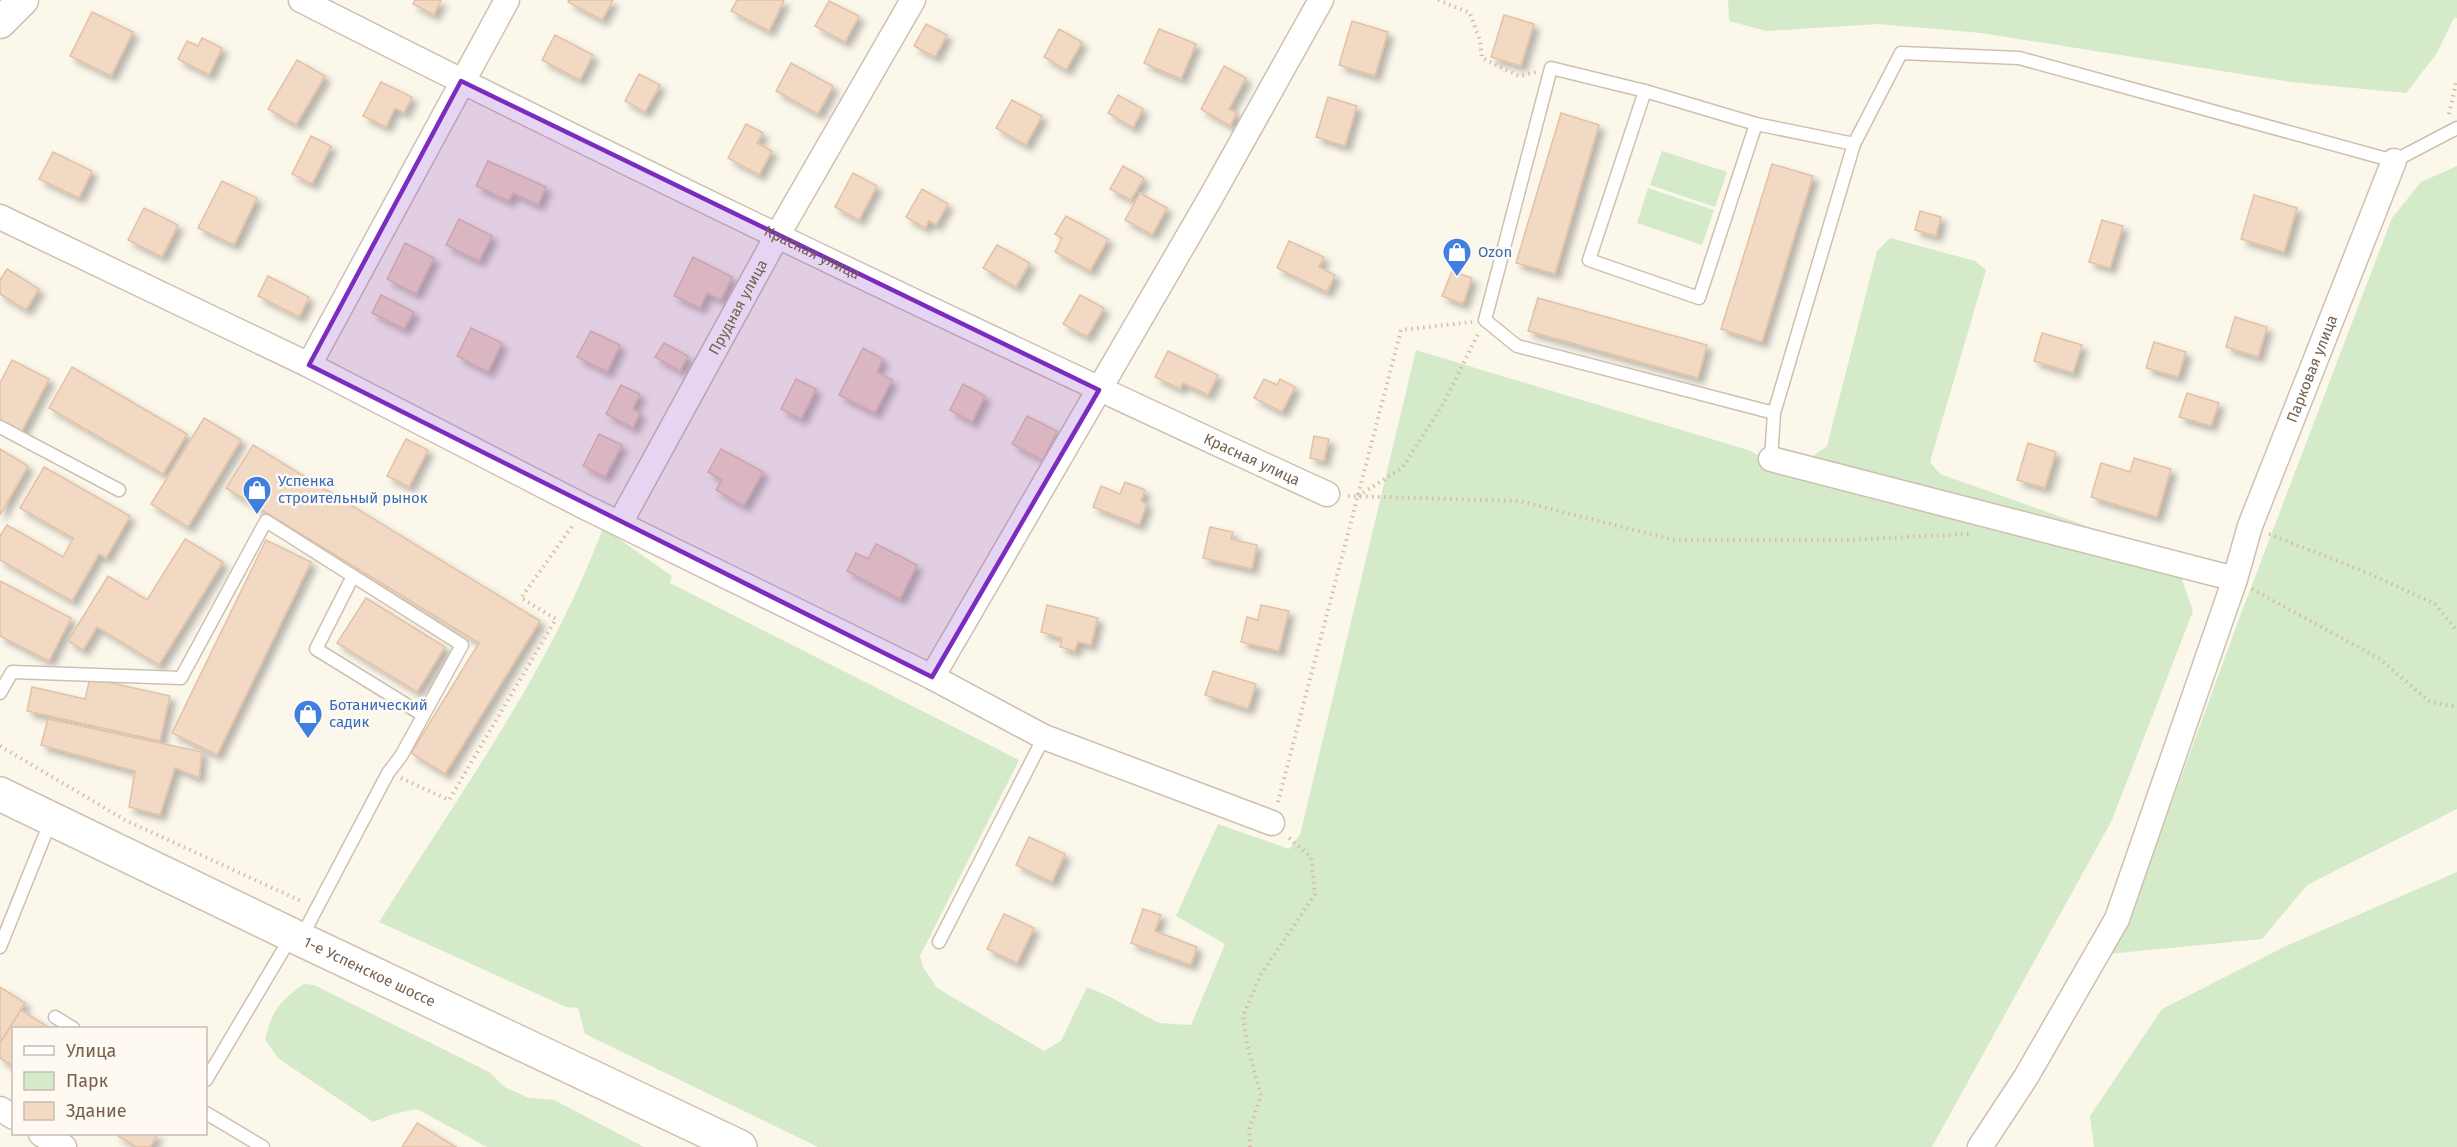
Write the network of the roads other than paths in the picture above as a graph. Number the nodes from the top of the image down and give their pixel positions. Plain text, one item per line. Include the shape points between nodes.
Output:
1 (23, 0) edge
2 (301, 0) edge
3 (507, 0) edge
4 (913, 0) edge
5 (1321, 0) edge
6 (0, 22) edge
7 (461, 81) junction
8 (1645, 91) junction
9 (1756, 124) junction
10 (2456, 128) edge
11 (1854, 144) junction
12 (2394, 161) junction
13 (0, 217) edge
14 (777, 236) junction
15 (309, 365) junction
16 (1099, 390) junction
17 (1774, 413) junction
18 (0, 427) edge
19 (1771, 459) joint
20 (119, 490) dead end
21 (1327, 494) road end
22 (620, 523) junction
23 (353, 576) junction
24 (2235, 579) junction
25 (932, 677) junction
26 (0, 693) edge
27 (423, 715) junction
28 (1044, 737) junction
29 (0, 794) edge
30 (51, 818) junction
31 (1272, 823) road end
32 (296, 938) junction
33 (939, 942) dead end
34 (0, 946) edge
35 (55, 1017) dead end
36 (70, 1027) edge
37 (207, 1078) edge
38 (207, 1114) edge
39 (43, 1135) edge
40 (64, 1147) edge
41 (263, 1147) edge
42 (740, 1147) edge
43 (1980, 1147) edge

1 - 6 street
2 - 7 street, Красная улица
3 - 7 street
4 - 14 street, Прудная улица
5 - 16 street
7 - 14 street, Красная улица
7 - 15 street
8 - 9 lane
8 - 9 lane via 1589,260 1699,298
8 - 17 lane via 1551,68 1485,320 1517,346
9 - 11 lane
10 - 12 lane
11 - 12 lane via 1901,53 2019,58
11 - 17 lane
12 - 24 street, Парковая улица via 2250,526
13 - 15 street
14 - 16 street, Красная улица
14 - 22 street, Прудная улица
15 - 22 street
16 - 21 street, Красная улица
16 - 25 street
17 - 19 lane
18 - 20 lane
19 - 24 street
22 - 25 street
23 - 26 lane via 266,520 181,678 12,672
23 - 27 lane via 316,649
23 - 27 lane via 462,645
24 - 43 street, Парковая улица via 2117,919 2026,1077
25 - 28 street
27 - 32 lane via 316,909
28 - 31 street
28 - 33 lane
29 - 30 main road, 1-е Успенское шоссе
30 - 32 main road, 1-е Успенское шоссе
30 - 34 lane
32 - 37 lane
32 - 42 main road, 1-е Успенское шоссе
35 - 36 lane
38 - 41 lane
39 - 40 street

